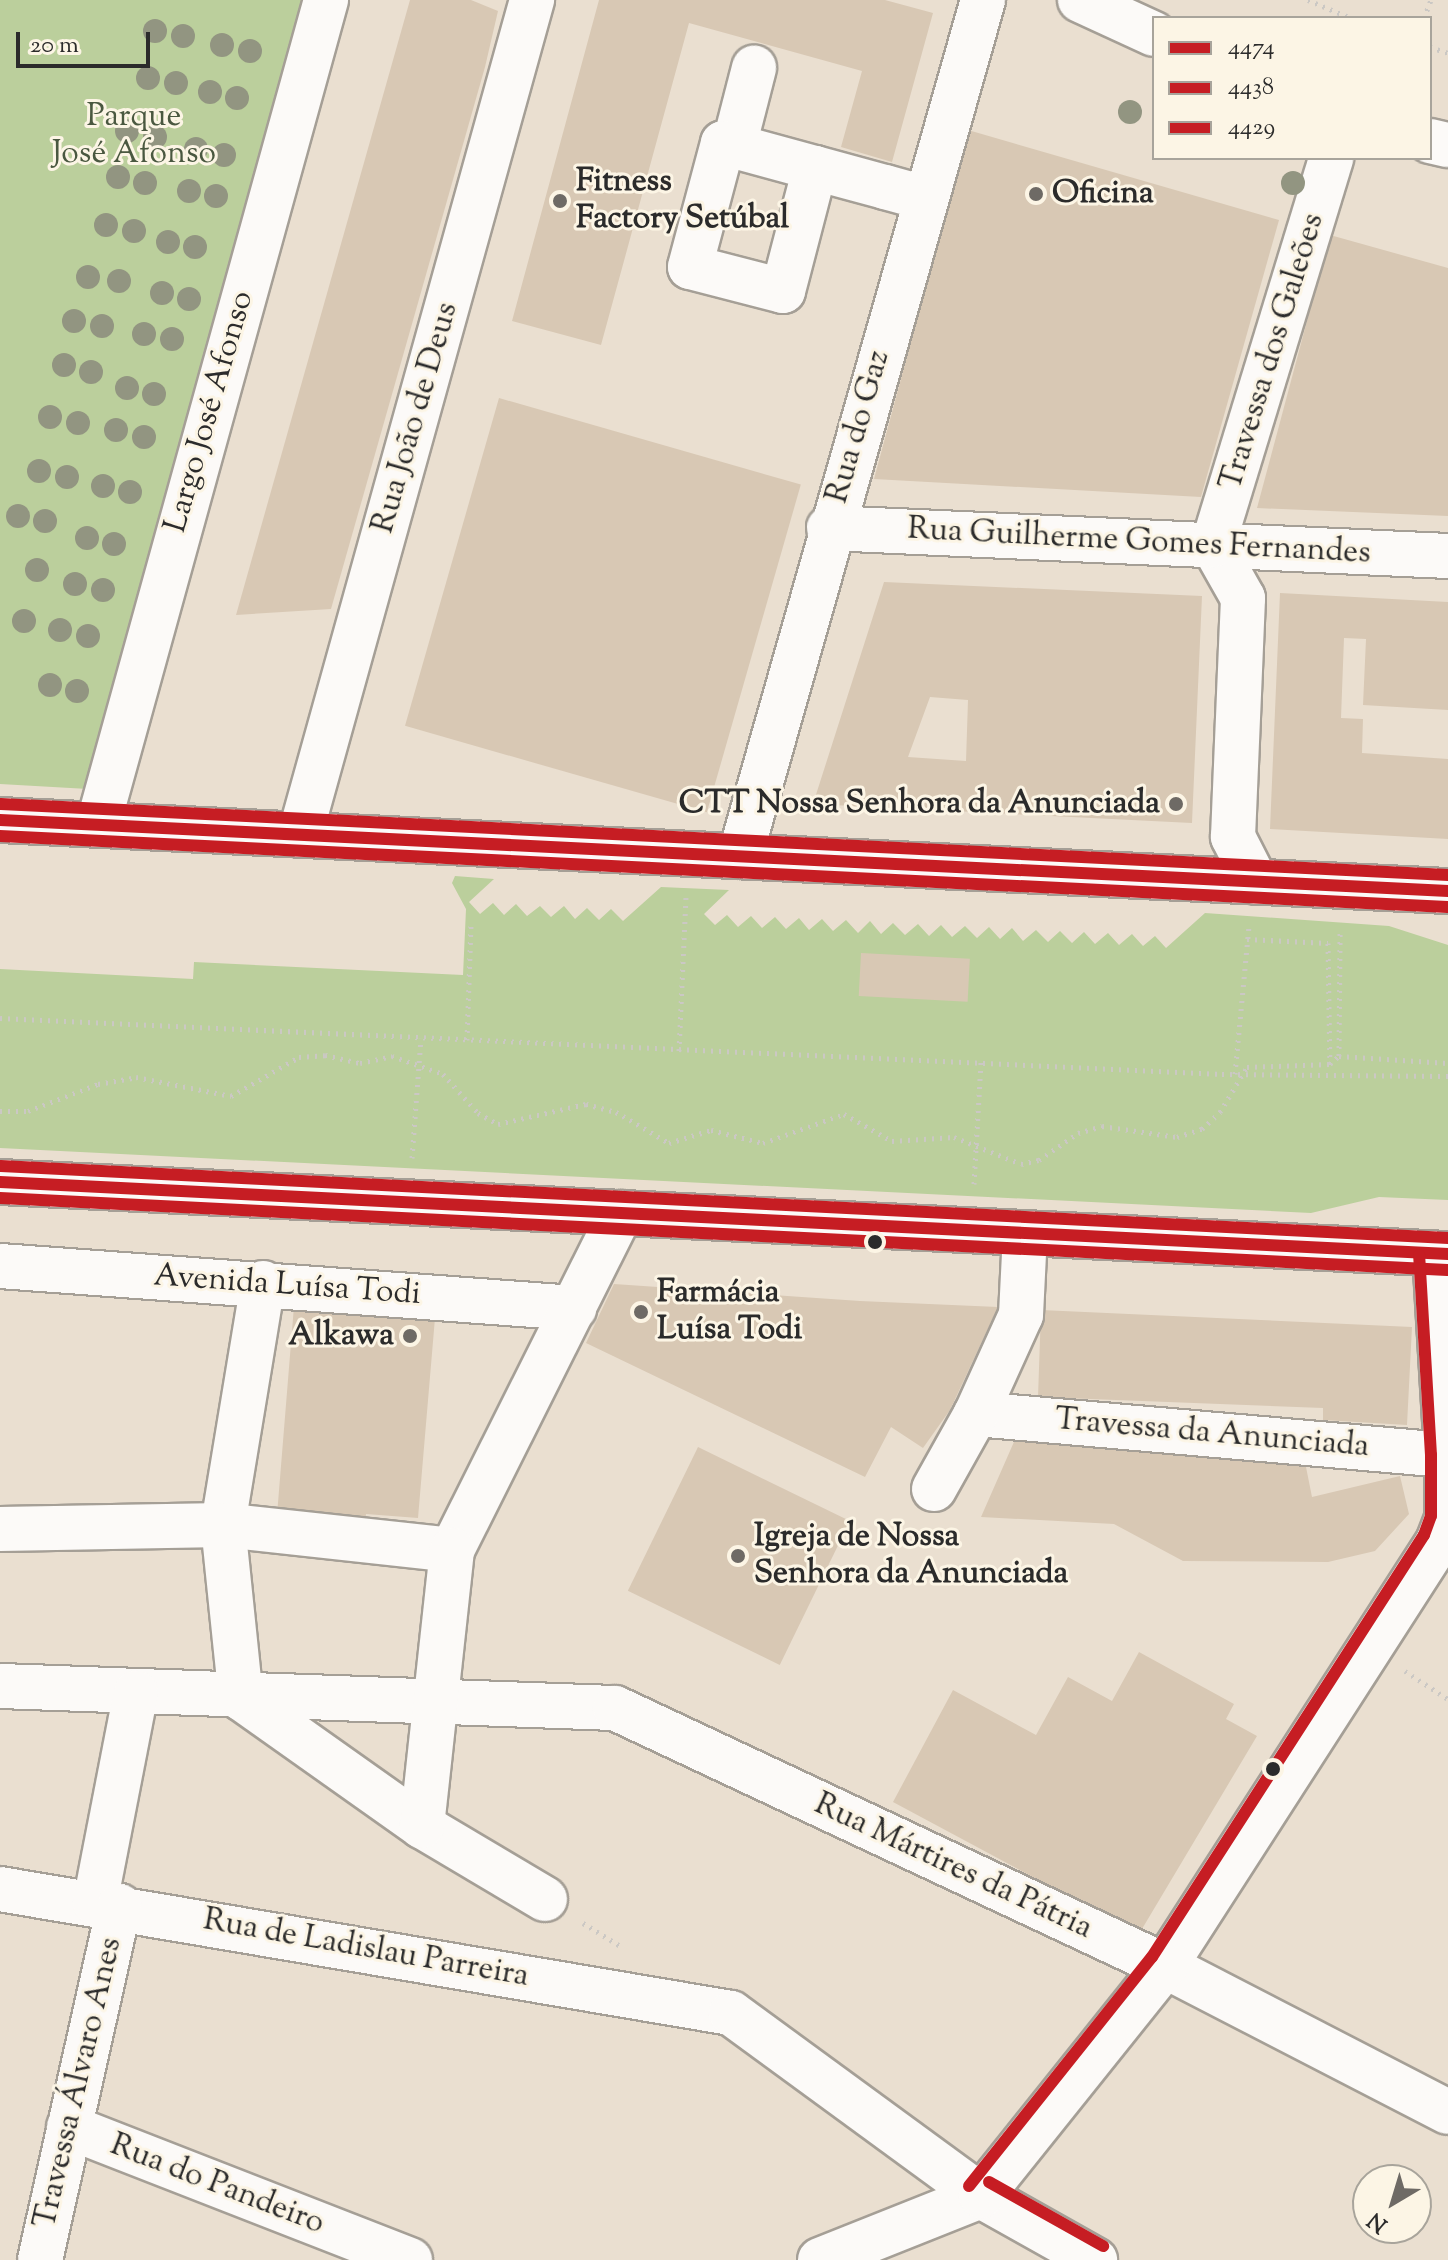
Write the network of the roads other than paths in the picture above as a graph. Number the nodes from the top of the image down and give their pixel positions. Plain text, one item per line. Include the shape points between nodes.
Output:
1 (326, 0) edge
2 (532, 0) edge
3 (983, 0) edge
4 (1080, 0) edge
5 (1152, 33) edge
6 (754, 68) dead end
7 (734, 146) junction
8 (1330, 160) edge
9 (815, 168) junction
10 (925, 198) junction
11 (829, 528) junction
12 (1213, 545) junction
13 (1448, 556) edge
14 (0, 820) edge
15 (98, 825) junction
16 (300, 835) junction
17 (740, 856) junction
18 (1256, 882) junction
19 (1448, 891) edge
20 (0, 1182) edge
21 (621, 1213) junction
22 (1025, 1233) junction
23 (1441, 1254) edge
24 (0, 1266) edge
25 (263, 1283) junction
26 (574, 1308) junction
27 (976, 1414) junction
28 (1447, 1455) edge
29 (934, 1489) dead end
30 (1447, 1520) edge
31 (223, 1525) junction
32 (0, 1529) edge
33 (452, 1550) junction
34 (0, 1686) edge
35 (136, 1693) junction
36 (241, 1698) junction
37 (436, 1698) junction
38 (422, 1826) junction
39 (0, 1889) edge
40 (545, 1899) dead end
41 (107, 1904) junction
42 (1165, 1966) junction
43 (1448, 2112) edge
44 (69, 2127) junction
45 (981, 2196) junction
46 (40, 2260) edge
47 (410, 2260) edge
48 (820, 2260) edge
49 (1095, 2260) edge

1 - 15 street, Largo José Afonso
2 - 16 street, Rua João de Deus
3 - 10 street, Rua do Gaz
4 - 5 street
6 - 7 street
7 - 9 street
7 - 9 street via 723,143 690,267 783,291
8 - 12 street, Travessa dos Galeões
9 - 10 street
10 - 11 street, Rua do Gaz
11 - 12 street, Rua Guilherme Gomes Fernandes
11 - 17 street, Rua do Gaz
12 - 13 street, Rua Guilherme Gomes Fernandes
12 - 18 street via 1243,598 1233,837
14 - 15 street
15 - 16 street
16 - 17 street
17 - 18 street
18 - 19 street
20 - 21 street
21 - 22 street
21 - 26 street
22 - 23 street
22 - 27 street via 1021,1315
23 - 28 street
24 - 25 street, Avenida Luísa Todi
25 - 26 street, Avenida Luísa Todi
25 - 31 street
26 - 33 street
27 - 28 street, Travessa da Anunciada
27 - 29 street
28 - 30 street
30 - 42 street via 1438,1542
31 - 32 street
31 - 33 street
31 - 36 street
33 - 37 street
34 - 35 street, Rua Mártires da Pátria
35 - 36 street, Rua Mártires da Pátria
35 - 41 street, Travessa Álvaro Anes
36 - 37 street, Rua Mártires da Pátria
36 - 38 street
37 - 38 street
37 - 42 street, Rua Mártires da Pátria via 615,1708
38 - 40 street
39 - 41 street, Rua de Ladislau Parreira
41 - 44 street, Travessa Álvaro Anes
41 - 45 street, Rua de Ladislau Parreira via 731,2013
42 - 43 street, Rua Mártires da Pátria
42 - 45 street
44 - 46 street, Travessa Álvaro Anes
44 - 47 street, Rua do Pandeiro
45 - 48 street
45 - 49 street

